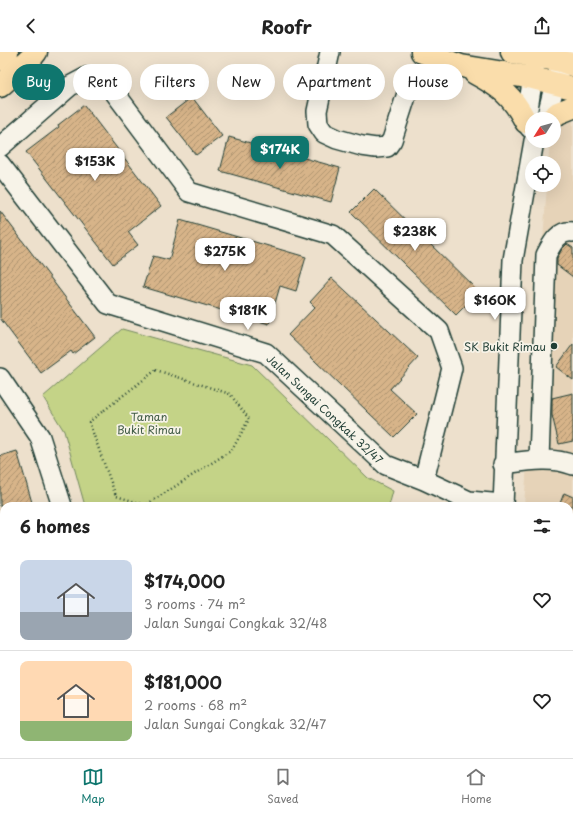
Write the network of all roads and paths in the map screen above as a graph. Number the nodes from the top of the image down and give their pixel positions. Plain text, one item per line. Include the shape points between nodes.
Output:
1 (7, 52) edge
2 (36, 52) edge
3 (330, 52) edge
4 (422, 52) edge
5 (512, 52) edge
6 (537, 54) edge
7 (0, 58) edge
8 (566, 59) edge
9 (455, 64) edge
10 (463, 66) edge
11 (463, 67) edge
12 (533, 78) junction
13 (0, 86) edge
14 (564, 86) edge
15 (405, 100) edge
16 (573, 106) edge
17 (534, 112) edge
18 (546, 112) edge
19 (560, 112) edge
20 (525, 115) edge
21 (4, 143) edge
22 (532, 148) edge
23 (0, 164) edge
24 (573, 232) edge
25 (0, 378) edge
26 (89, 422) joint
27 (539, 460) junction
28 (503, 464) junction
29 (573, 465) edge
30 (424, 480) junction
31 (61, 502) edge
32 (136, 502) edge
33 (151, 502) edge
34 (467, 502) edge
35 (503, 502) edge

1 - 7 main road
2 - 13 main road
3 - 15 street via 317,111 318,124 324,134 362,146 387,147 392,140
4 - 9 main road
5 - 6 main road
6 - 8 main road
6 - 12 street
8 - 14 street
10 - 12 main road
11 - 20 main road via 505,92
12 - 14 main road
12 - 17 street
14 - 18 street
16 - 19 main road
21 - 30 street via 70,86 87,77 103,77 188,192 333,235 439,331 452,368
22 - 28 street via 512,260
23 - 30 street, Jalan Sungai Congkak 32/47 via 108,304 266,353 386,465
24 - 27 street via 561,234 554,240 546,255
25 - 31 street via 40,436
26 - 32 path via 116,496
26 - 33 path via 156,370 230,394 249,419 232,450
27 - 28 street
27 - 29 street
28 - 35 street
30 - 34 street, Jalan Sungai Congkak 32/47

